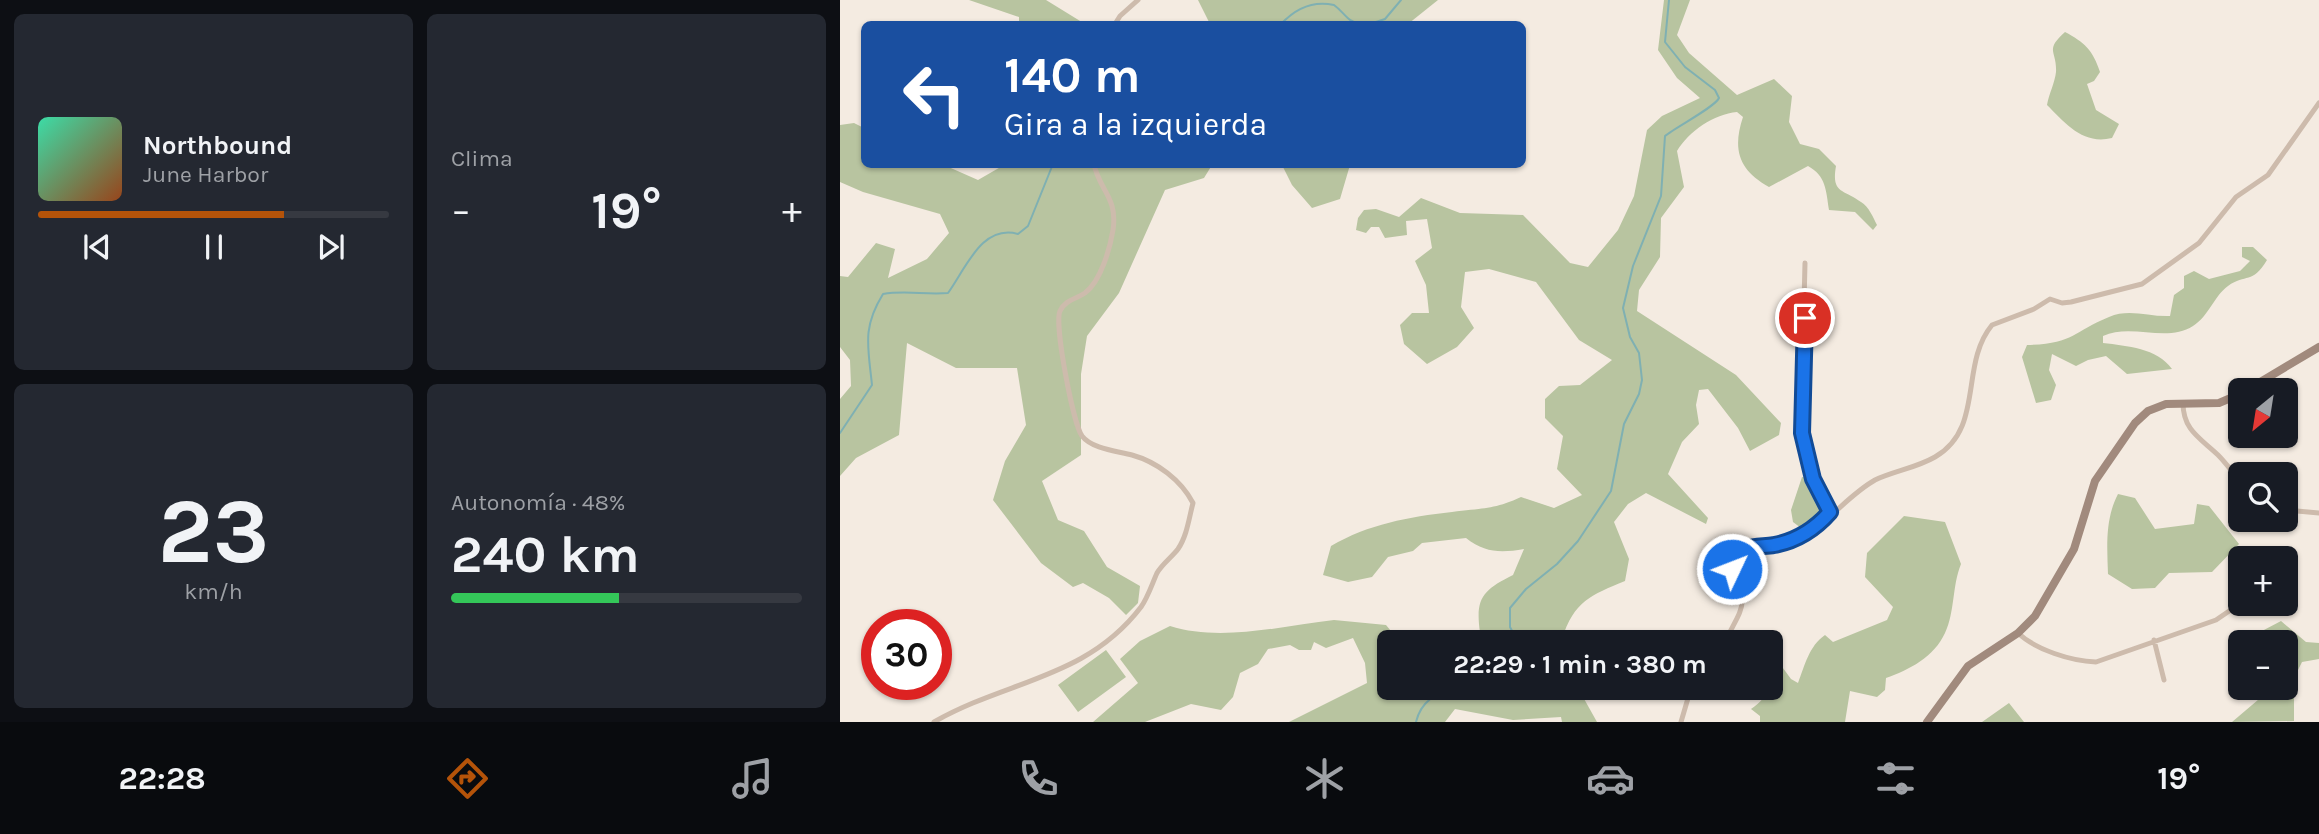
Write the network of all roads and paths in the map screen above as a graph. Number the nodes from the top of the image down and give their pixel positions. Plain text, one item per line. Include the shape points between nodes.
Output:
1 (1138, 0) edge
2 (1117, 21) edge
3 (2319, 103) edge
4 (1096, 168) edge
5 (1805, 263) dead end
6 (2319, 347) edge
7 (2267, 378) edge
8 (2228, 399) edge
9 (2183, 403) junction
10 (2228, 467) edge
11 (2298, 511) edge
12 (1830, 512) junction
13 (2319, 513) edge
14 (2228, 612) edge
15 (1729, 630) edge
16 (2018, 634) junction
17 (2154, 640) junction
18 (2164, 680) dead end
19 (1687, 700) edge
20 (934, 722) edge
21 (1681, 722) edge
22 (1927, 722) edge

1 - 2 street
3 - 12 street via 2268,175 2236,197 2199,243 2147,281 2071,302 2050,299 1992,325 1978,358 1964,424 1954,442 1923,463 1877,480
4 - 20 street via 1113,206 1113,233 1091,285 1065,304 1057,320 1069,393 1087,441 1134,456 1185,489 1193,503 1185,535 1158,571 1142,606 1108,643 1031,683 995,693
5 - 12 street via 1801,423 1813,479
6 - 7 street
8 - 9 street
9 - 10 street via 2183,414 2195,437
9 - 16 street via 2148,411 2106,462 2088,495 2074,549 2035,616
11 - 13 street
12 - 15 street via 1803,535 1773,546 1753,546 1738,556 1731,574 1742,600
14 - 17 street
16 - 17 street via 2077,660 2095,662
16 - 22 street via 1968,666
17 - 18 street
19 - 21 street

